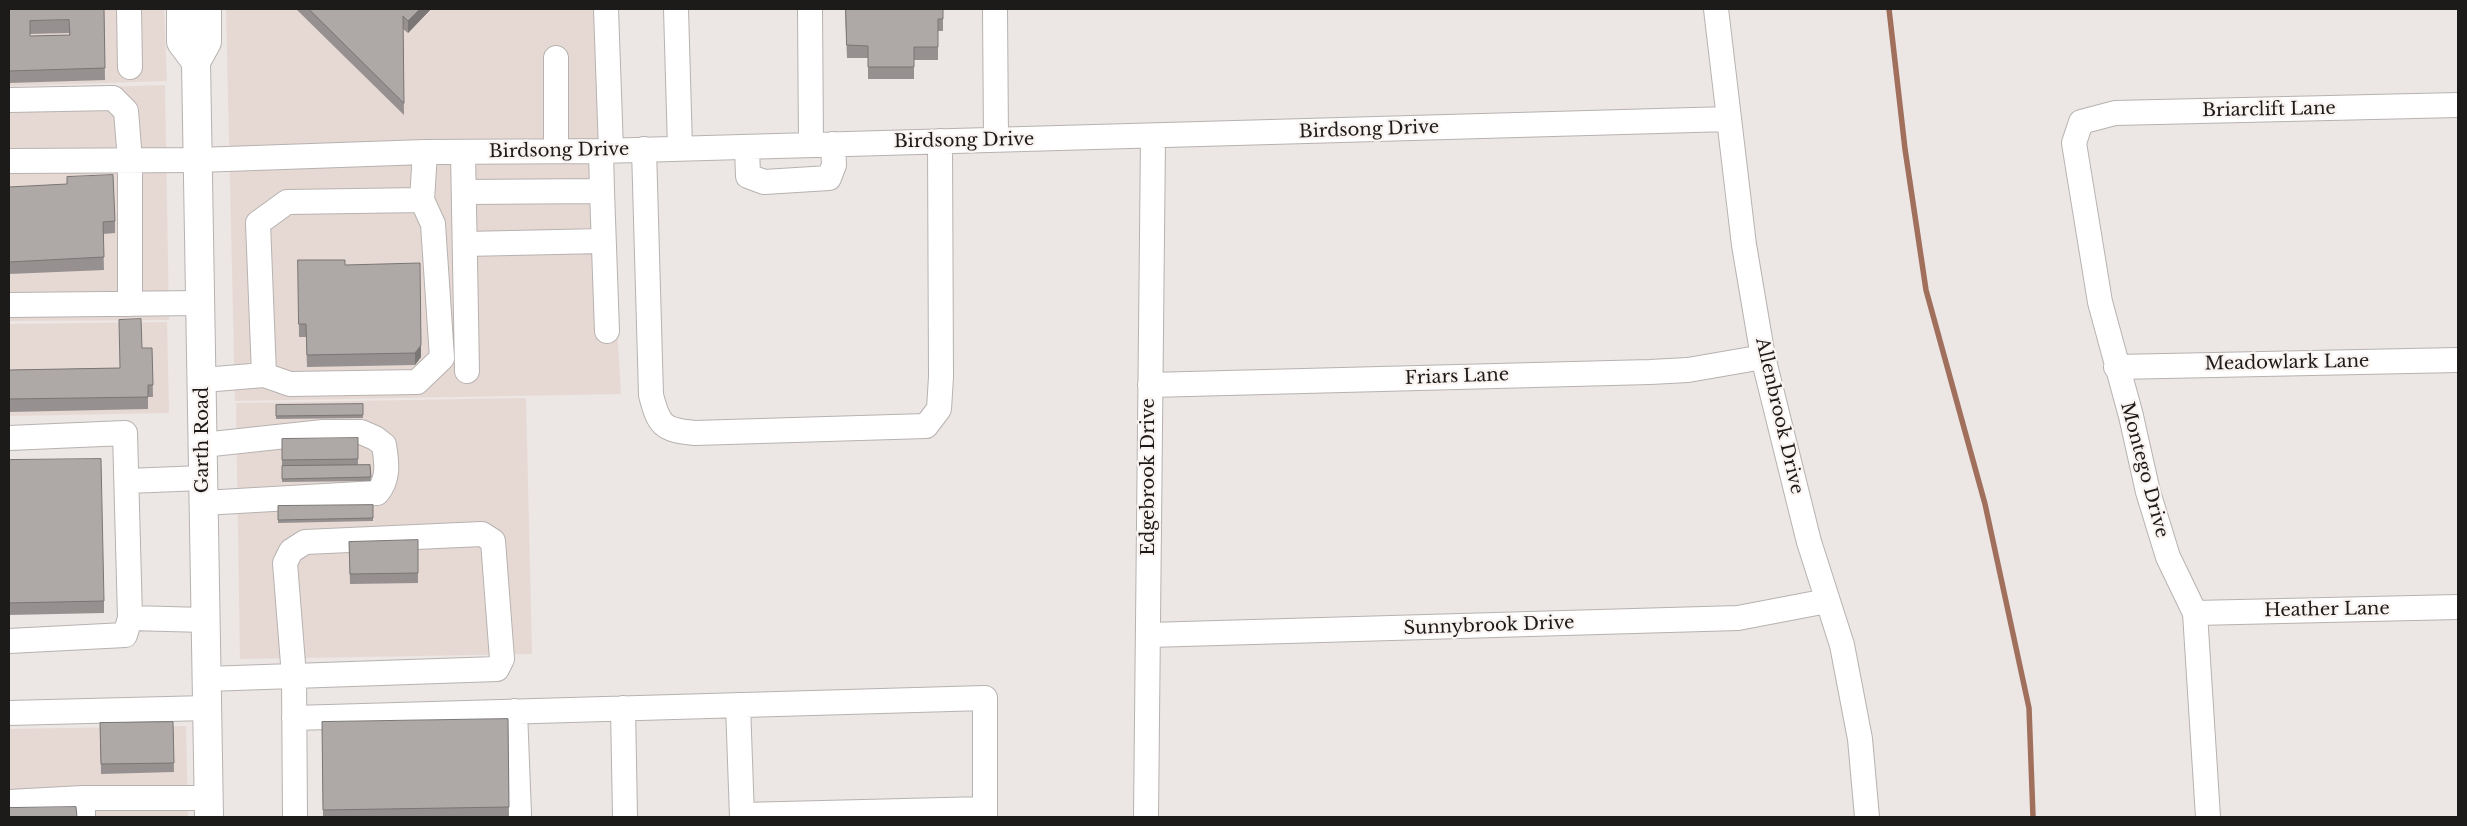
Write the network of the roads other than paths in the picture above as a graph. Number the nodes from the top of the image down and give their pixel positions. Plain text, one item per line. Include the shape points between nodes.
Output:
1 (129, 9) edge
2 (181, 9) edge
3 (207, 9) edge
4 (606, 9) edge
5 (676, 9) edge
6 (810, 9) edge
7 (994, 9) edge
8 (1716, 9) edge
9 (556, 58) dead end
10 (196, 62) junction
11 (130, 67) dead end
12 (9, 100) edge
13 (2458, 106) edge
14 (1729, 119) junction
15 (2081, 122) joint
16 (1153, 137) junction
17 (996, 140) junction
18 (940, 141) junction
19 (822, 144) junction
20 (747, 146) junction
21 (680, 148) junction
22 (644, 149) junction
23 (606, 150) junction
24 (556, 151) junction
25 (425, 152) junction
26 (463, 152) junction
27 (130, 160) junction
28 (198, 160) junction
29 (9, 161) edge
30 (602, 191) junction
31 (464, 192) junction
32 (422, 200) junction
33 (603, 242) junction
34 (464, 244) junction
35 (201, 303) junction
36 (130, 304) junction
37 (9, 305) edge
38 (607, 332) dead end
39 (1762, 357) junction
40 (2458, 360) edge
41 (2116, 367) junction
42 (467, 371) dead end
43 (264, 375) junction
44 (203, 380) junction
45 (1150, 385) junction
46 (9, 438) edge
47 (203, 445) junction
48 (127, 481) junction
49 (203, 490) junction
50 (1827, 601) junction
51 (2458, 607) edge
52 (2195, 614) junction
53 (130, 618) junction
54 (205, 620) junction
55 (1149, 636) junction
56 (9, 641) edge
57 (294, 676) junction
58 (206, 679) junction
59 (738, 705) junction
60 (207, 708) junction
61 (623, 708) junction
62 (515, 711) junction
63 (9, 713) edge
64 (294, 718) junction
65 (9, 802) edge
66 (83, 808) edge
67 (141, 808) edge
68 (209, 808) edge
69 (985, 813) edge
70 (519, 814) dead end
71 (742, 816) edge
72 (295, 817) edge
73 (625, 817) edge
74 (1146, 817) edge
75 (1867, 817) edge
76 (2208, 817) edge

1 - 11 street
2 - 10 main road via 181,42
3 - 10 main road, Garth Road via 207,42
4 - 23 street
5 - 21 street
6 - 19 street
7 - 17 street
8 - 14 street, Allenbrook Drive
9 - 24 street
10 - 28 main road, Garth Road
12 - 27 street via 113,98 126,111
13 - 15 street, Briarclift Lane via 2115,113
14 - 16 street, Birdsong Drive
14 - 39 street, Allenbrook Drive
15 - 41 street, Montego Drive via 2074,142 2100,302
16 - 17 street, Birdsong Drive
16 - 45 street, Edgebrook Drive
17 - 18 street, Birdsong Drive
18 - 19 street, Birdsong Drive
18 - 22 street via 939,409 926,426 887,428 695,433 671,431 656,417 651,395
19 - 20 street, Birdsong Drive
19 - 20 street via 834,165 829,178 764,182 748,176
20 - 21 street, Birdsong Drive
21 - 22 street, Birdsong Drive
22 - 23 street, Birdsong Drive
23 - 24 street, Birdsong Drive
23 - 30 street
24 - 26 street, Birdsong Drive
25 - 26 street, Birdsong Drive
25 - 28 street, Birdsong Drive
25 - 32 street
26 - 31 street
27 - 28 street, Birdsong Drive
27 - 29 street, Birdsong Drive
27 - 36 street
28 - 35 main road, Garth Road
30 - 31 street
30 - 33 street
31 - 34 street
32 - 43 street via 287,202 258,223
32 - 43 street via 433,224 442,358 418,382 290,384
33 - 34 street
33 - 38 street
34 - 42 street
35 - 36 street
35 - 44 main road, Garth Road
36 - 37 street
39 - 45 street, Friars Lane via 1688,370 1650,372
39 - 50 street, Allenbrook Drive
40 - 41 street, Meadowlark Lane
41 - 52 street, Montego Drive via 2168,557
43 - 44 street
44 - 47 main road, Garth Road
45 - 55 street, Edgebrook Drive
46 - 48 street via 125,433
47 - 49 main road, Garth Road
47 - 49 street via 323,432 361,432 384,445 386,473 384,486 377,493
48 - 49 street
48 - 53 street
49 - 54 main road, Garth Road
50 - 55 street, Sunnybrook Drive via 1738,618
50 - 75 street, Allenbrook Drive via 1852,689
51 - 52 street, Heather Lane
52 - 76 street, Montego Drive
53 - 54 street
53 - 56 street via 125,635
54 - 58 main road, Garth Road
55 - 74 street, Edgebrook Drive
57 - 57 street via 497,669 502,659 493,542 482,534 305,542 291,551 285,563
57 - 58 street
57 - 64 street
58 - 60 main road, Garth Road
59 - 61 street
59 - 69 street via 985,698
59 - 71 street
60 - 63 street
60 - 68 main road, Garth Road
61 - 62 street
61 - 73 street
62 - 64 street
62 - 70 street
64 - 72 street
65 - 66 street
66 - 67 street
67 - 68 street
69 - 71 street

